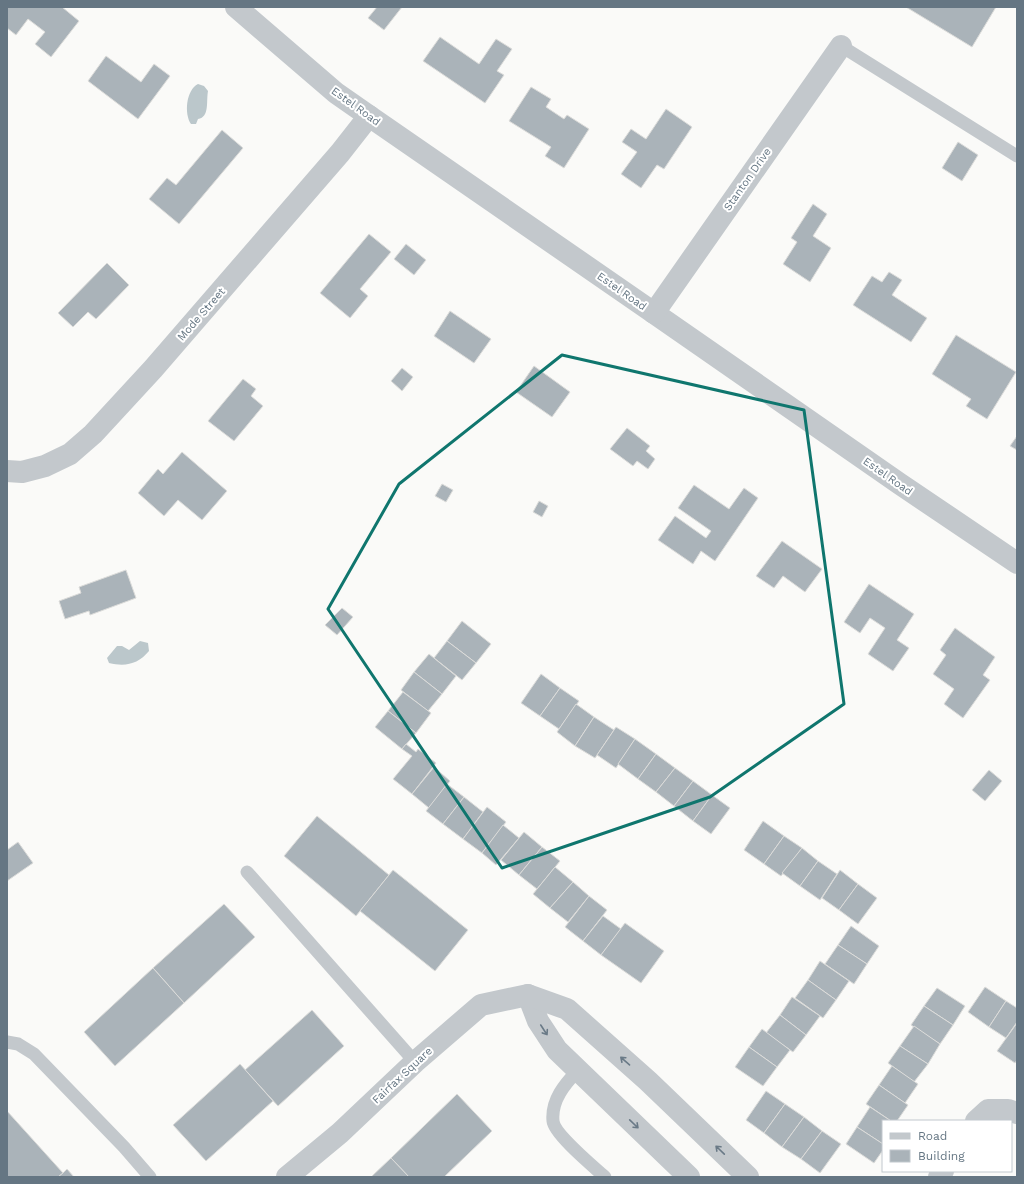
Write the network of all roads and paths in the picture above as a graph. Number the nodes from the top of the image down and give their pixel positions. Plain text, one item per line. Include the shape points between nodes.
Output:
1 (236, 7) edge
2 (840, 46) joint
3 (369, 116) junction
4 (1017, 156) edge
5 (654, 313) junction
6 (7, 471) edge
7 (1017, 563) edge
8 (247, 872) dead end
9 (528, 995) junction
10 (7, 1042) edge
11 (415, 1062) junction
12 (578, 1070) junction
13 (1017, 1113) edge
14 (977, 1120) edge
15 (150, 1177) edge
16 (287, 1177) edge
17 (605, 1177) edge
18 (689, 1177) edge
19 (748, 1177) edge

1 - 3 street, Estel Road via 336,93
2 - 4 lane
2 - 5 street, Stanton Drive
3 - 5 street, Estel Road
3 - 6 street, Mode Street via 247,261 93,434 70,454 45,466 22,472
5 - 7 street, Estel Road
8 - 11 lane
9 - 11 street, Fairfax Square via 481,1005
9 -> 12 street via 538,1021 557,1050
19 -> 9 street via 648,1081 567,1009
10 - 15 lane via 18,1044 34,1054
11 - 16 street, Fairfax Square via 340,1133
12 - 17 lane via 562,1088 554,1104 552,1122 560,1135
12 -> 18 street
13 - 14 street via 1008,1110 988,1110

